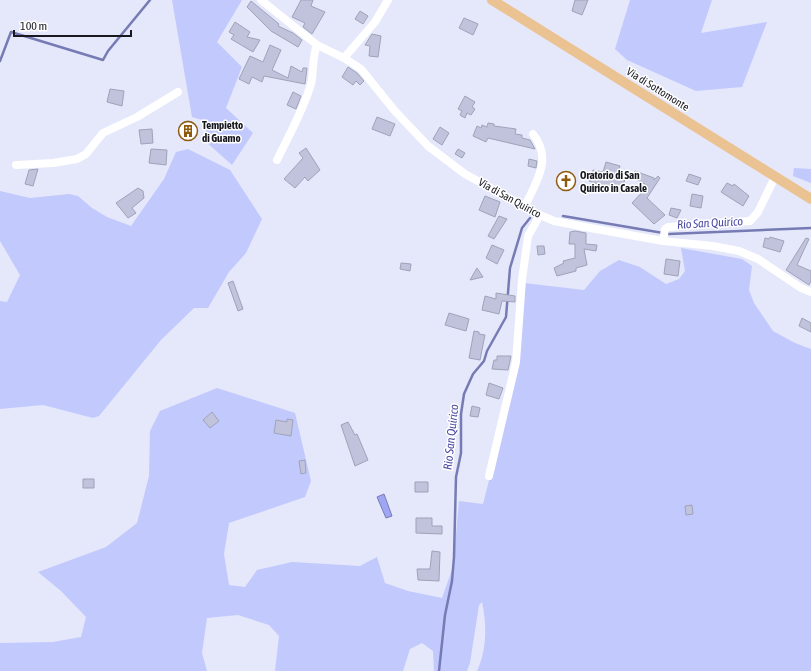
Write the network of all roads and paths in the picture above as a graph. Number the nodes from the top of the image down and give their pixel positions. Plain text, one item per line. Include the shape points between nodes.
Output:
1 (261, 0) edge
2 (388, 0) edge
3 (492, 0) edge
4 (317, 45) junction
5 (344, 58) junction
6 (178, 92) dead end
7 (534, 134) dead end
8 (277, 160) dead end
9 (16, 165) dead end
10 (775, 177) junction
11 (811, 199) edge
12 (525, 206) junction
13 (540, 215) junction
14 (663, 239) junction
15 (811, 292) edge
16 (489, 476) dead end

1 - 4 street, Via di San Quirico
2 - 5 street via 375,22
3 - 10 main road, Via di Sottomonte
4 - 5 street, Via di San Quirico
4 - 8 street via 304,105
5 - 12 street, Via di San Quirico via 361,70 428,146 465,174
6 - 9 street via 137,117 103,133 86,154 77,159
7 - 12 street via 543,155 540,173
10 - 11 main road, Via di Sottomonte
10 - 14 street via 758,212 750,221 668,227
12 - 13 street, Via di San Quirico
13 - 14 street, Via di San Quirico via 554,221
13 - 16 street via 528,236 516,362
14 - 15 street, Via di San Quirico via 739,251 758,259

